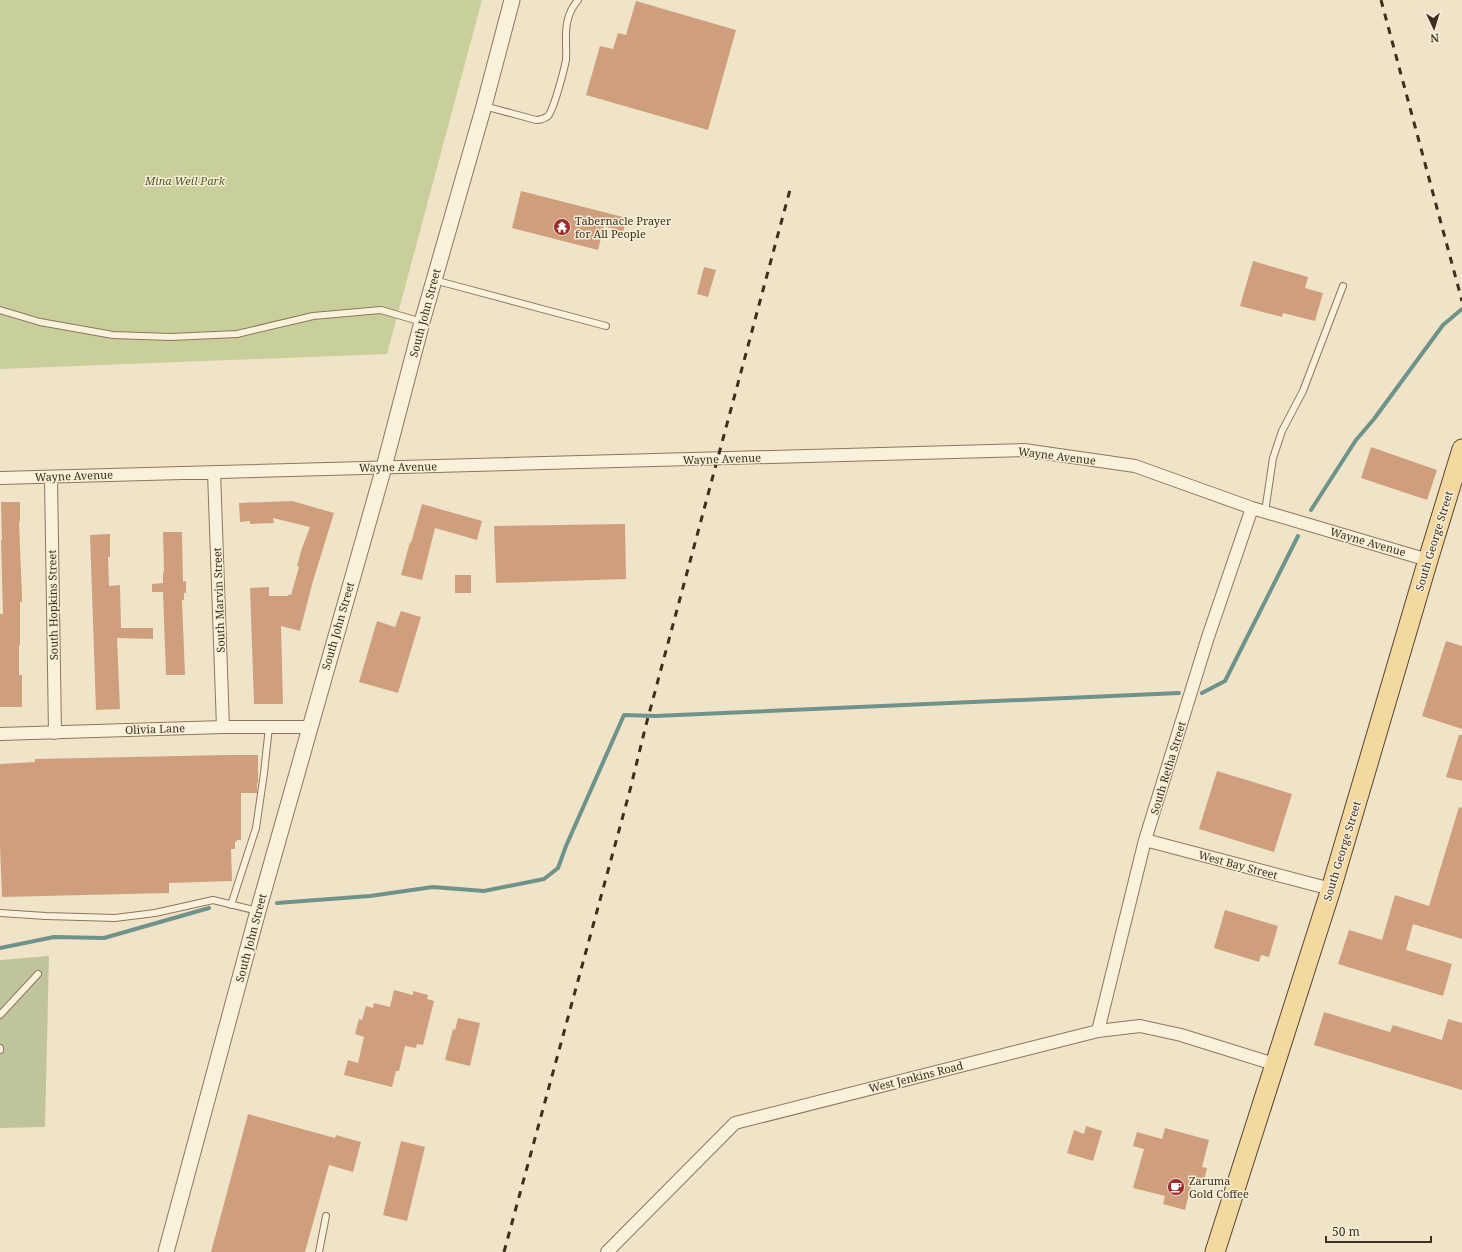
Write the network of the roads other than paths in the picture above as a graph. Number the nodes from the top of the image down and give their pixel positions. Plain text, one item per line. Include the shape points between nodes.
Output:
1 (512, 0) edge
2 (578, 0) edge
3 (484, 106) junction
4 (434, 280) junction
5 (1342, 286) dead end
6 (0, 310) edge
7 (422, 322) junction
8 (606, 326) dead end
9 (1462, 449) edge
10 (384, 467) junction
11 (214, 472) junction
12 (51, 477) junction
13 (0, 478) edge
14 (1252, 508) junction
15 (1265, 512) junction
16 (1428, 560) junction
17 (223, 727) junction
18 (269, 727) junction
19 (310, 727) junction
20 (55, 733) junction
21 (0, 734) edge
22 (1145, 840) junction
23 (1331, 889) junction
24 (230, 905) junction
25 (258, 911) junction
26 (0, 913) edge
27 (38, 974) dead end
28 (0, 1015) edge
29 (1098, 1031) junction
30 (1274, 1064) junction
31 (326, 1216) dead end
32 (166, 1252) edge
33 (319, 1252) edge
34 (607, 1252) edge
35 (1215, 1252) edge

1 - 3 street, South John Street
2 - 3 lane via 567,20 566,61 548,116 536,120
3 - 4 street, South John Street
4 - 7 street, South John Street
4 - 8 lane
5 - 15 lane via 1303,391 1282,431 1273,458
6 - 7 lane via 40,322 113,335 171,337 237,334 313,316 381,310
7 - 10 street, South John Street
9 - 16 main road, South George Street
10 - 11 street, Wayne Avenue
10 - 14 street, Wayne Avenue via 1024,450 1136,466
10 - 19 street, South John Street
11 - 12 street, Wayne Avenue
11 - 17 street, South Marvin Street
12 - 13 street, Wayne Avenue
12 - 20 street, South Hopkins Street
14 - 15 street, Wayne Avenue
14 - 22 street, South Retha Street via 1208,637
15 - 16 street, Wayne Avenue
16 - 23 main road, South George Street
17 - 18 street, Olivia Lane
17 - 20 street, Olivia Lane
18 - 19 street, Olivia Lane
18 - 24 lane via 256,828
19 - 25 street, South John Street
20 - 21 street, Olivia Lane
22 - 23 street, West Bay Street
22 - 29 street, South Retha Street
23 - 30 main road, South George Street
24 - 25 lane
24 - 26 lane via 212,900 155,913 115,918
25 - 32 street, South John Street
27 - 28 lane
29 - 30 street, West Jenkins Road via 1140,1026
29 - 34 street, West Jenkins Road via 735,1122
30 - 35 main road, South George Street
31 - 33 lane

